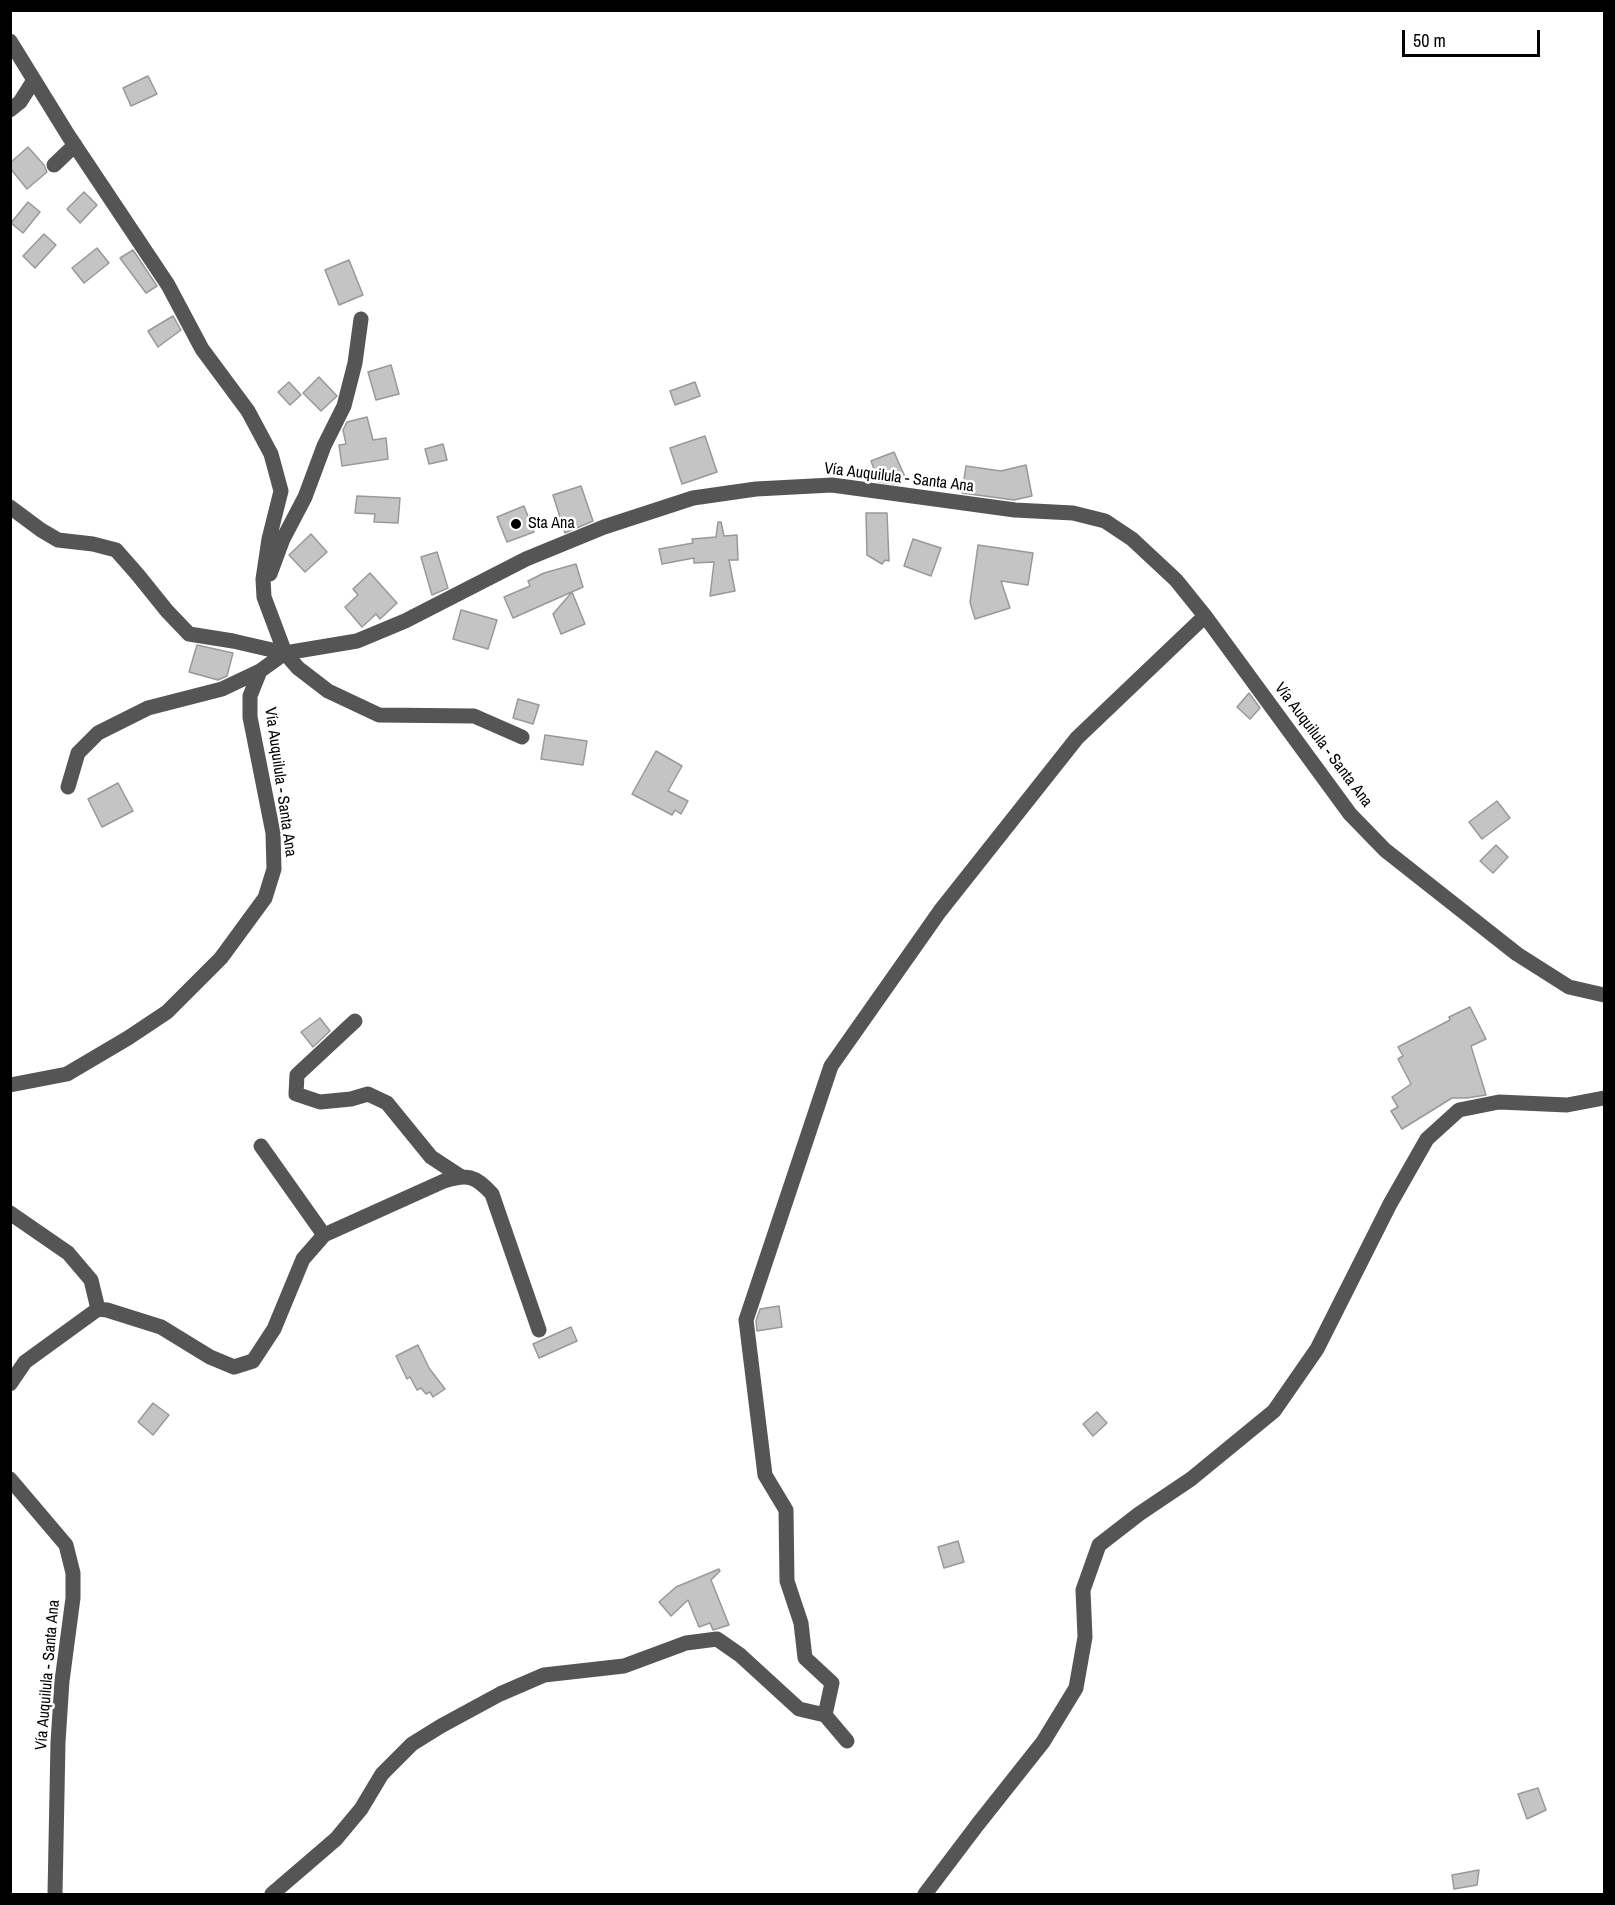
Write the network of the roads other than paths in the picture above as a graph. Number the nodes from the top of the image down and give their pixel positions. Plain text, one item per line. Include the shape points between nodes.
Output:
1 (10, 41) edge
2 (34, 80) junction
3 (10, 110) edge
4 (75, 146) junction
5 (54, 165) dead end
6 (361, 319) dead end
7 (10, 507) edge
8 (263, 579) junction
9 (1205, 616) junction
10 (285, 653) junction
11 (260, 671) junction
12 (522, 737) dead end
13 (68, 787) dead end
14 (1605, 995) edge
15 (355, 1021) dead end
16 (10, 1085) edge
17 (1605, 1098) edge
18 (261, 1146) dead end
19 (460, 1176) junction
20 (10, 1213) edge
21 (324, 1234) junction
22 (98, 1309) junction
23 (539, 1330) dead end
24 (10, 1384) edge
25 (10, 1479) edge
26 (825, 1715) junction
27 (847, 1741) dead end
28 (55, 1894) edge
29 (272, 1894) edge
30 (925, 1894) edge

1 - 2 street
2 - 3 street
2 - 4 street
4 - 5 street
4 - 8 street via 168,285 202,349 248,411 271,454 281,491
6 - 8 street via 344,406 270,573
7 - 10 street via 58,540 116,550 189,634
8 - 10 street via 264,597
9 - 10 street, Vía Auquilula - Santa Ana via 1176,580 1132,539 1105,521 1073,513 1015,510 832,485 756,489 693,498 604,527 526,559 357,641
9 - 14 street, Vía Auquilula - Santa Ana via 1350,814 1385,850 1517,954 1569,987
9 - 26 street via 1077,738 940,911 831,1066 746,1320 765,1475 786,1510 787,1581 801,1623 805,1658 832,1683
10 - 11 street, Vía Auquilula - Santa Ana
10 - 12 street via 328,691 379,715 474,716
11 - 13 street via 222,689 148,708 98,733 78,753
11 - 16 street, Vía Auquilula - Santa Ana via 250,696 250,717 273,833 274,869 266,898 221,958 167,1011 68,1074
15 - 19 street via 297,1075 296,1094 320,1102 368,1094 387,1103 431,1157
17 - 30 street via 1567,1106 1499,1102 1459,1110 1427,1139 1317,1349 1274,1411 1191,1479 1099,1545 1083,1590 1085,1636 1076,1688 1043,1742
18 - 21 street
19 - 21 street
19 - 23 street via 483,1183 492,1194
20 - 22 street via 68,1253 90,1280
21 - 22 street via 303,1259 274,1329 253,1361 234,1366 210,1357 161,1328
22 - 24 street via 26,1362
25 - 28 street, Vía Auquilula - Santa Ana via 66,1545 73,1573 58,1742
26 - 27 street
26 - 29 street via 799,1709 717,1639 686,1643 624,1666 544,1675 411,1744 382,1774 361,1809 336,1839

